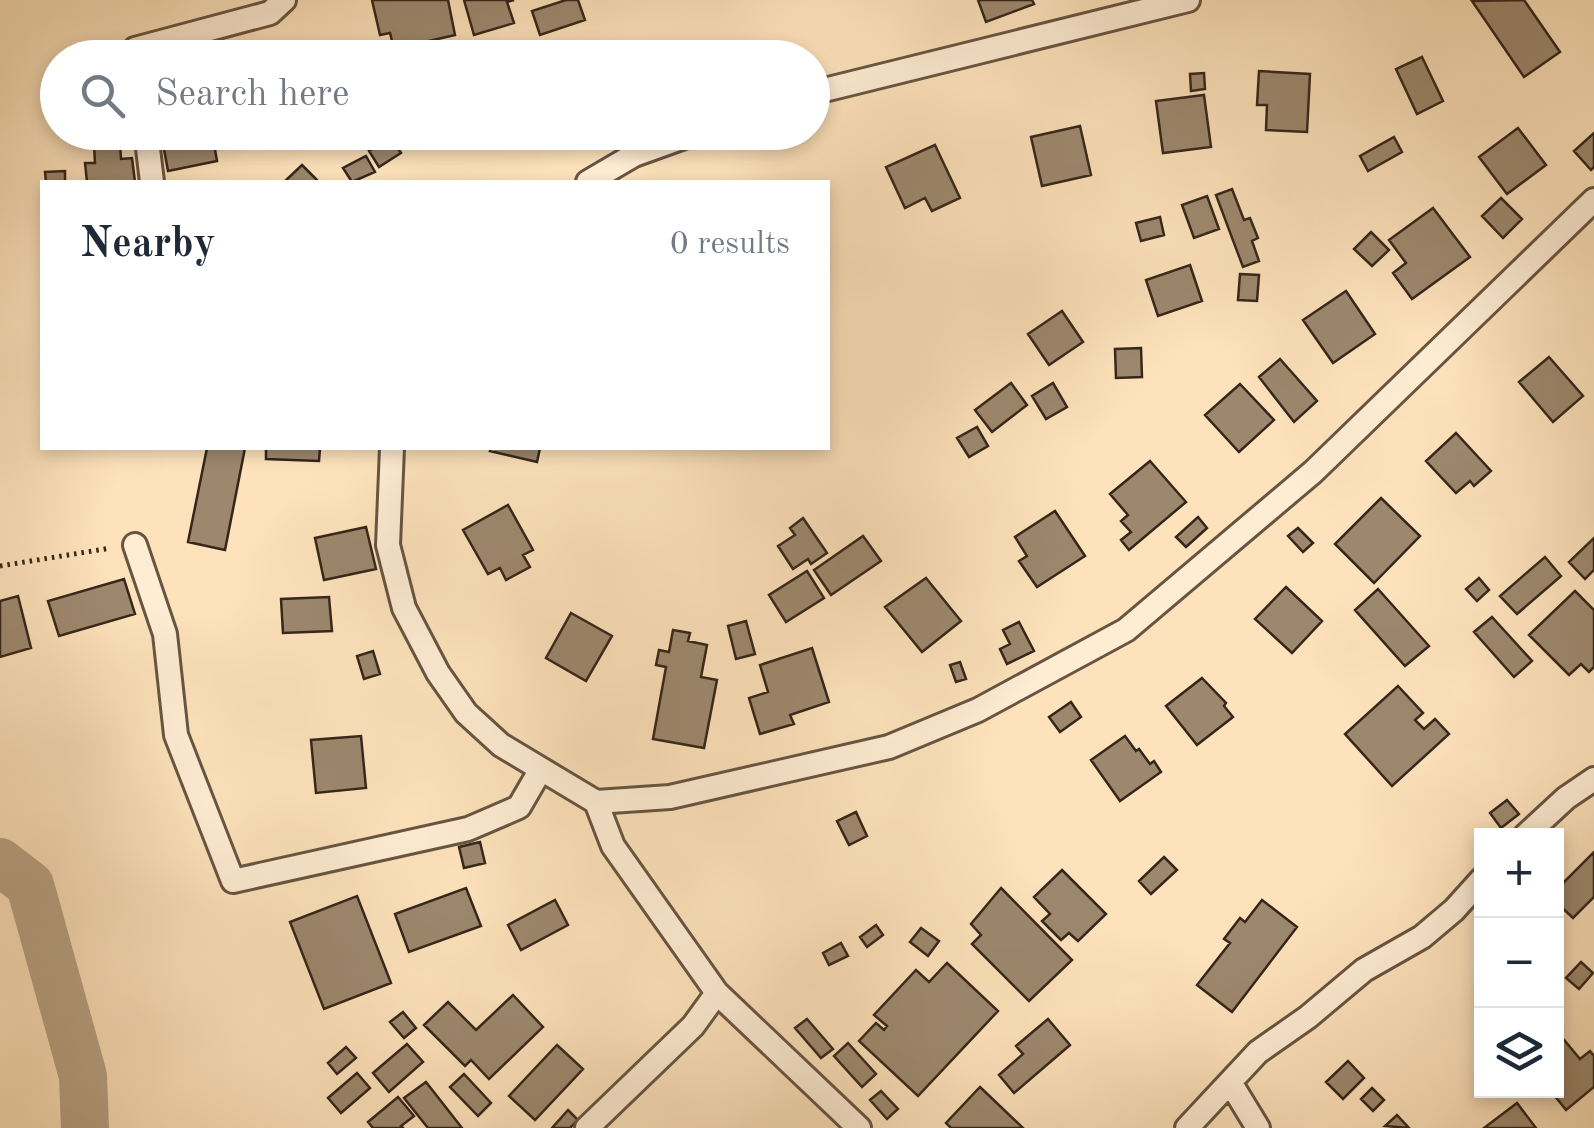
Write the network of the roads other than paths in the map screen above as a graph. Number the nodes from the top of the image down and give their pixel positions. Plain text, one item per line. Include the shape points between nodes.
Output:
1 (284, 0) edge
2 (1188, 0) edge
3 (169, 40) edge
4 (830, 90) edge
5 (148, 150) edge
6 (648, 150) edge
7 (152, 180) edge
8 (591, 180) edge
9 (1594, 200) edge
10 (392, 450) edge
11 (135, 545) road end
12 (541, 769) junction
13 (1594, 779) edge
14 (596, 802) junction
15 (1534, 828) edge
16 (1474, 887) edge
17 (716, 993) junction
18 (1230, 1082) junction
19 (587, 1128) edge
20 (859, 1128) edge
21 (1187, 1128) edge
22 (1258, 1128) edge

1 - 3 street via 270,13
2 - 4 street
5 - 7 street
6 - 8 street
9 - 14 street via 1312,472 1126,630 978,710 889,747 670,797
10 - 12 street via 388,545 404,608 466,713
11 - 12 street via 166,634 176,735 233,880 468,828 519,807
12 - 14 street
13 - 15 street
14 - 17 street via 613,846
16 - 18 street via 1422,937 1364,970 1258,1052
17 - 19 street via 693,1026
17 - 20 street
18 - 21 street
18 - 22 street

